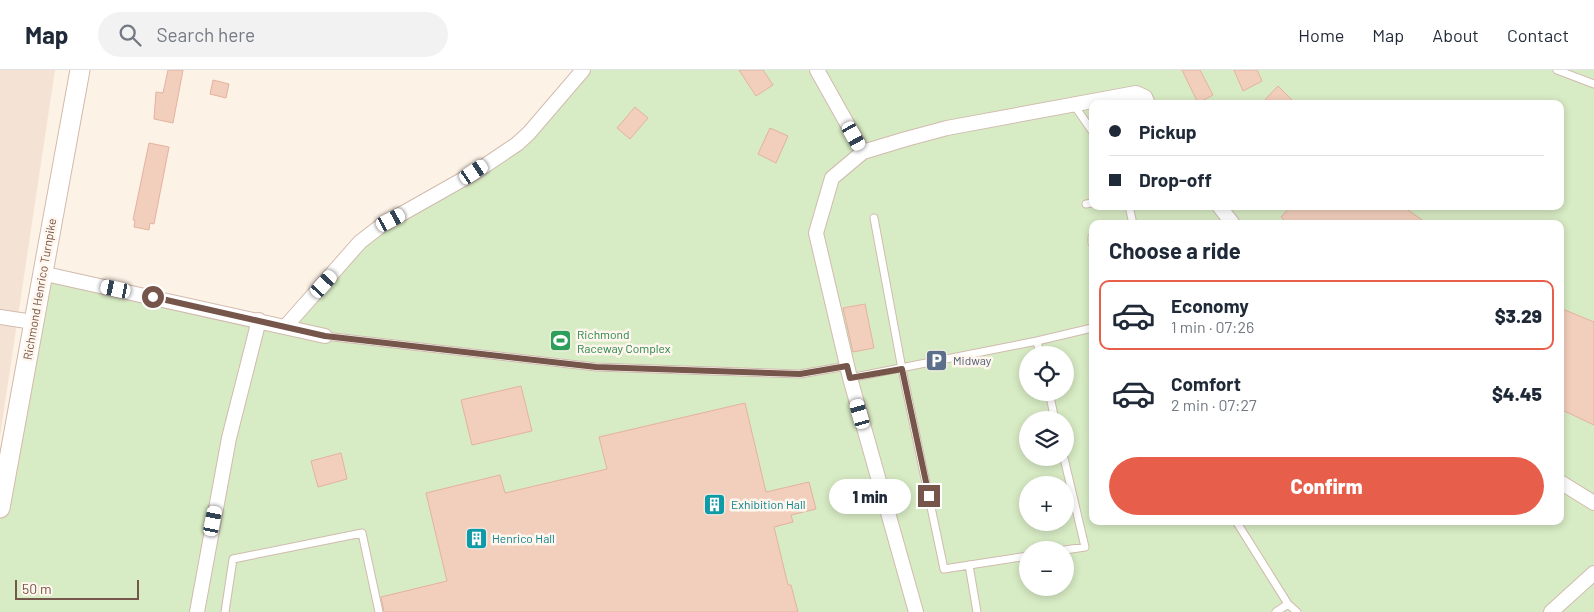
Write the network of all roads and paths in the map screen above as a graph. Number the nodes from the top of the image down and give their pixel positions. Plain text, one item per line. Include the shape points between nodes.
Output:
1 (80, 70) edge
2 (583, 70) edge
3 (817, 70) edge
4 (1557, 70) edge
5 (1594, 84) edge
6 (1100, 100) edge
7 (1145, 100) edge
8 (1089, 102) edge
9 (1074, 105) junction
10 (1089, 126) edge
11 (862, 152) junction
12 (1222, 210) edge
13 (874, 218) dead end
14 (1230, 220) edge
15 (41, 274) junction
16 (0, 317) edge
17 (259, 320) junction
18 (33, 322) junction
19 (286, 326) junction
20 (1089, 329) edge
21 (325, 336) joint
22 (1037, 341) junction
23 (1038, 346) edge
24 (902, 369) junction
25 (849, 372) junction
26 (1066, 466) edge
27 (1564, 484) edge
28 (1594, 503) edge
29 (0, 508) edge
30 (1239, 525) edge
31 (1074, 549) edge
32 (1019, 557) edge
33 (969, 565) junction
34 (1594, 573) edge
35 (1288, 604) junction
36 (197, 612) edge
37 (225, 612) edge
38 (378, 612) edge
39 (916, 612) edge
40 (977, 612) edge
41 (1276, 612) edge
42 (1297, 612) edge
43 (1551, 612) edge

1 - 15 main road, Richmond Henrico Turnpike
2 - 19 street via 517,144 382,225 360,242
3 - 11 street
4 - 5 lane
6 - 7 street via 1136,93
8 - 9 street
9 - 10 lane
9 - 11 street via 947,128
11 - 25 street via 832,178 816,233
12 - 14 street
13 - 24 lane
15 - 17 street
15 - 18 main road, Richmond Henrico Turnpike
16 - 18 street
17 - 19 street
17 - 36 street via 229,438
18 - 29 main road, Richmond Henrico Turnpike via 8,446
19 - 21 street
20 - 22 lane
21 - 25 lane via 596,367 800,374
22 - 23 lane
22 - 24 lane
24 - 25 lane
24 - 33 lane via 944,569
25 - 39 street
26 - 31 lane via 1085,547
27 - 28 street
30 - 35 lane
32 - 33 lane
33 - 40 lane
34 - 43 street
35 - 41 lane
35 - 42 lane
37 - 38 lane via 233,559 362,533

